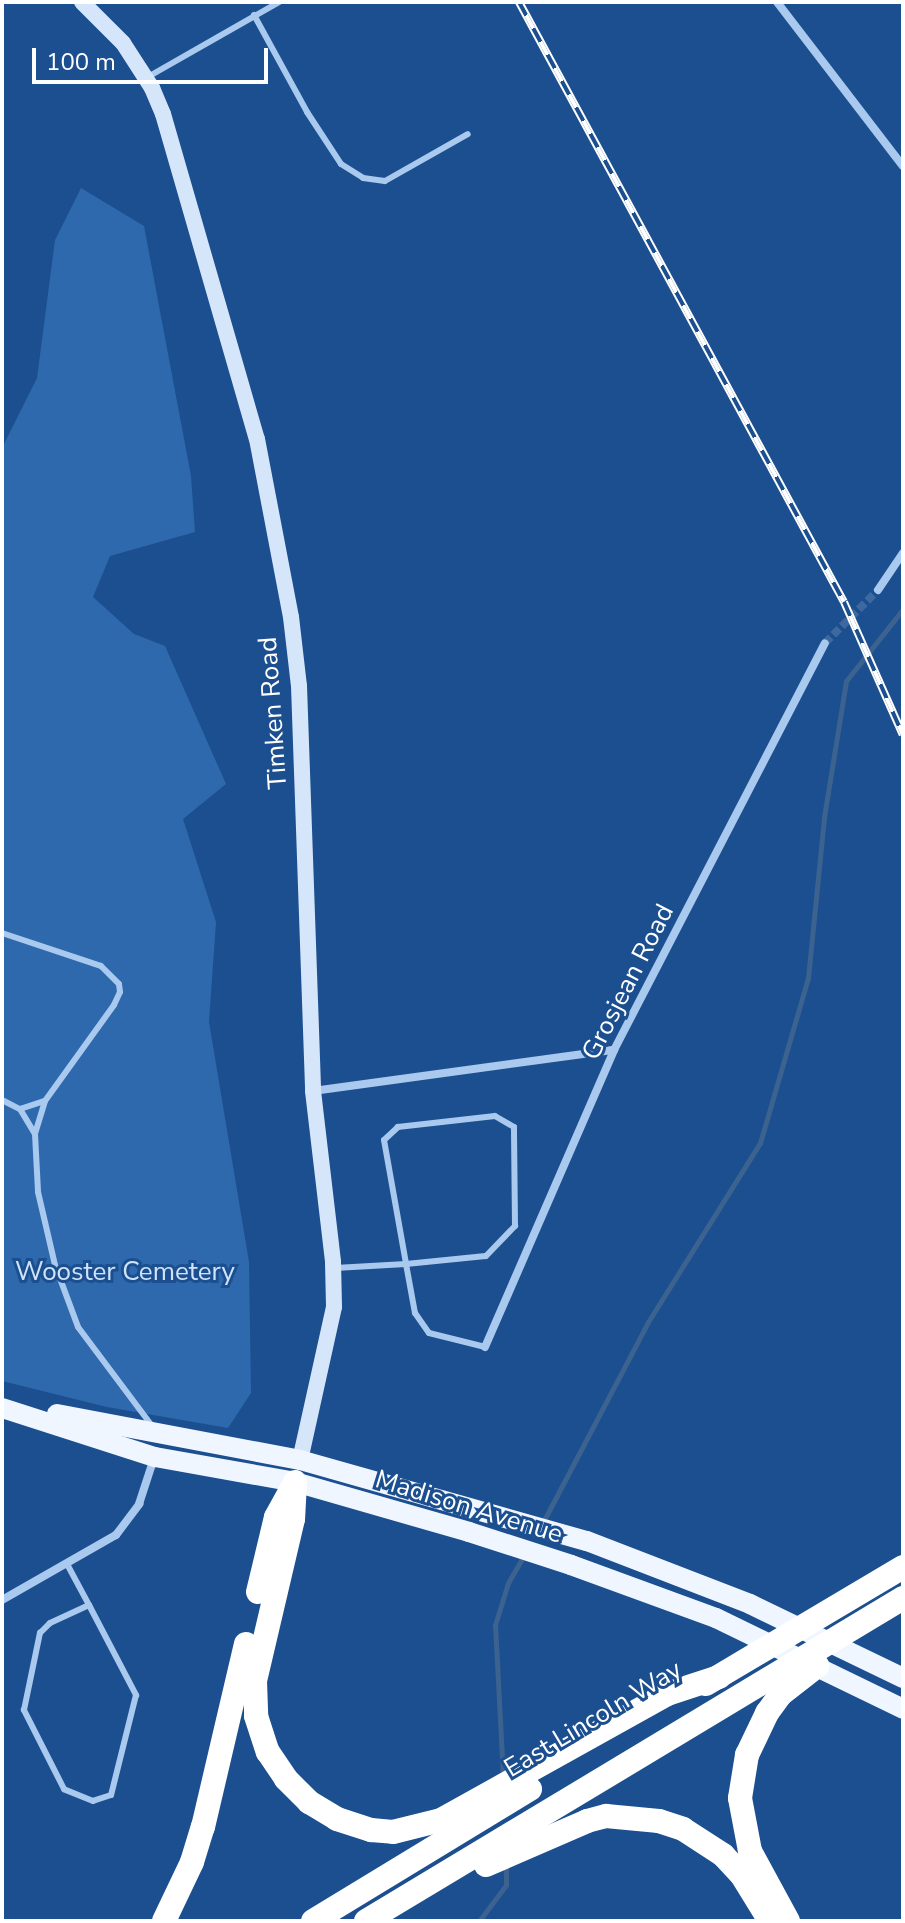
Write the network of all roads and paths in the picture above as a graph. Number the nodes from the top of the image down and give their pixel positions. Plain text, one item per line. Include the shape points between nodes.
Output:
1 (82, 2) edge
2 (279, 2) edge
3 (777, 2) edge
4 (254, 15) junction
5 (146, 78) junction
6 (468, 134) dead end
7 (903, 166) edge
8 (903, 553) edge
9 (878, 590) tunnel mouth
10 (825, 643) tunnel mouth
11 (2, 933) edge
12 (614, 1050) junction
13 (313, 1091) junction
14 (2, 1100) edge
15 (45, 1101) junction
16 (20, 1109) junction
17 (35, 1134) junction
18 (406, 1264) junction
19 (333, 1268) junction
20 (485, 1347) joint
21 (2, 1406) edge
22 (160, 1435) junction
23 (155, 1457) junction
24 (298, 1471) junction
25 (67, 1564) junction
26 (903, 1567) edge
27 (903, 1598) edge
28 (2, 1600) edge
29 (89, 1605) junction
30 (903, 1614) edge
31 (895, 1674) edge
32 (903, 1709) edge
33 (560, 1764) junction
34 (442, 1882) junction
35 (164, 1921) edge
36 (313, 1921) edge
37 (366, 1921) edge
38 (391, 1921) edge
39 (770, 1921) edge
40 (788, 1921) edge

1 - 5 street, Timken Road via 123,43
2 - 4 lane
3 - 7 street
4 - 5 lane
4 - 6 lane via 341,164 363,178 385,181
5 - 13 street, Timken Road via 163,114 248,408 280,551 299,686
8 - 9 street
10 - 12 street, Grosjean Road
11 - 15 lane via 101,966 119,984 114,1005
12 - 13 street
12 - 20 street, Grosjean Road
13 - 19 street, Timken Road
14 - 16 lane
15 - 16 lane
15 - 17 lane
16 - 17 lane
17 - 22 lane via 38,1192 55,1265 78,1327
18 - 18 lane via 384,1140 398,1127 495,1116 514,1127 515,1226 486,1256
18 - 19 lane
18 - 20 lane via 415,1313 429,1333
19 - 24 street, Timken Road via 329,1340
21 - 22 main road, Madison Avenue
21 - 23 main road, Madison Avenue
22 - 24 main road, Madison Avenue
23 - 24 main road, Madison Avenue
23 - 25 street via 130,1521
24 - 31 main road, Madison Avenue via 483,1510 587,1541 750,1604
24 - 32 main road, Madison Avenue via 716,1618
24 - 33 highway via 293,1519 255,1681 256,1716 268,1752 298,1793 350,1825 393,1832 441,1820
24 - 35 highway via 276,1517 203,1827
25 - 28 street
25 - 29 lane
26 - 33 highway, East Lincoln Way
27 - 34 highway via 561,1802
29 - 29 lane via 136,1695 111,1795 93,1801 64,1789 24,1710 40,1633
30 - 40 highway via 799,1677 767,1713 747,1755 740,1798 750,1851
33 - 36 highway, East Lincoln Way
34 - 37 highway
34 - 38 highway
34 - 39 highway via 563,1829 606,1816 633,1817 683,1829 723,1855

